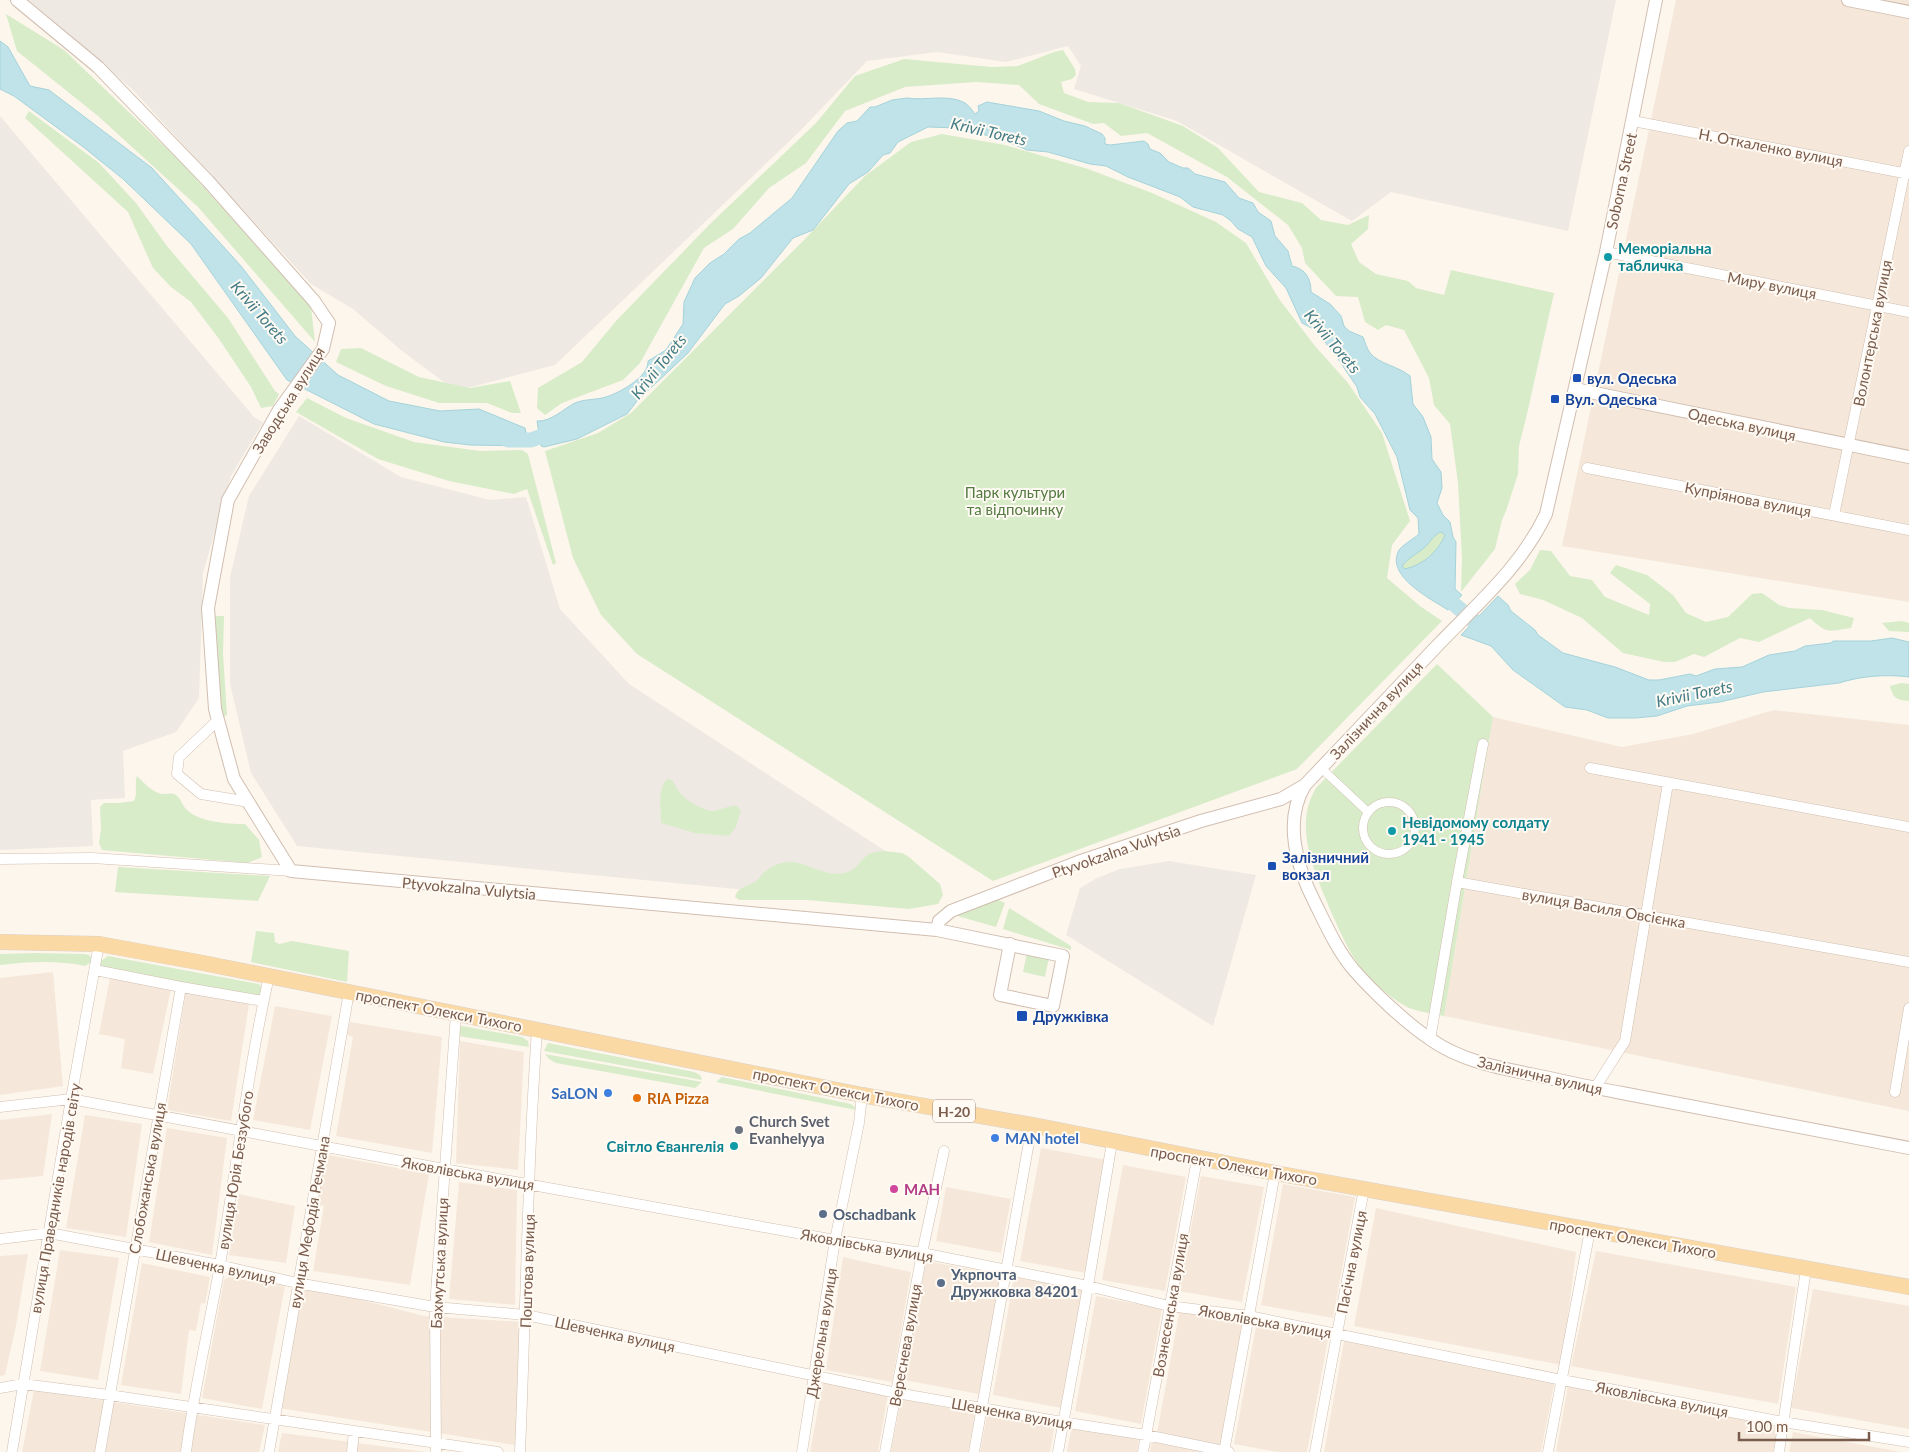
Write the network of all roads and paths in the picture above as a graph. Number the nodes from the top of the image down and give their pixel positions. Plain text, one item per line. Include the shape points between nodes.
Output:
1 (17, 0) edge
2 (1656, 0) edge
3 (1848, 0) edge
4 (1909, 12) edge
5 (1633, 121) junction
6 (1909, 151) edge
7 (1907, 173) edge
8 (1606, 252) junction
9 (1877, 306) junction
10 (1909, 312) edge
11 (1575, 390) junction
12 (1849, 446) junction
13 (1909, 457) edge
14 (1586, 468) dead end
15 (1834, 515) junction
16 (1909, 530) edge
17 (1500, 582) joint
18 (218, 720) junction
19 (1483, 744) dead end
20 (1321, 768) junction
21 (1590, 768) dead end
22 (1668, 782) junction
23 (1305, 785) junction
24 (249, 802) junction
25 (1368, 812) junction
26 (1909, 827) edge
27 (0, 859) edge
28 (290, 871) junction
29 (1457, 882) junction
30 (1646, 916) junction
31 (937, 930) junction
32 (0, 942) edge
33 (99, 944) junction
34 (1010, 944) junction
35 (1909, 962) edge
36 (95, 970) junction
37 (268, 976) junction
38 (182, 987) junction
39 (349, 992) junction
40 (263, 1001) junction
41 (1909, 1008) edge
42 (456, 1014) junction
43 (537, 1030) junction
44 (1430, 1040) junction
45 (1595, 1088) junction
46 (1895, 1092) dead end
47 (862, 1096) junction
48 (71, 1099) junction
49 (0, 1107) edge
50 (159, 1116) junction
51 (1032, 1125) junction
52 (241, 1130) junction
53 (1112, 1142) junction
54 (322, 1146) junction
55 (1909, 1148) edge
56 (944, 1151) dead end
57 (1197, 1159) junction
58 (444, 1169) junction
59 (1275, 1173) junction
60 (529, 1184) junction
61 (1364, 1189) junction
62 (1590, 1230) junction
63 (49, 1233) junction
64 (0, 1239) edge
65 (835, 1240) junction
66 (134, 1249) junction
67 (922, 1253) junction
68 (220, 1265) junction
69 (1806, 1269) junction
70 (1005, 1271) junction
71 (297, 1283) junction
72 (1088, 1286) junction
73 (1909, 1287) edge
74 (1169, 1306) junction
75 (435, 1307) junction
76 (526, 1316) junction
77 (1249, 1316) junction
78 (1338, 1334) junction
79 (815, 1375) junction
80 (1562, 1380) junction
81 (23, 1384) junction
82 (0, 1388) edge
83 (897, 1393) junction
84 (109, 1394) junction
85 (192, 1408) junction
86 (982, 1408) junction
87 (274, 1419) junction
88 (1062, 1422) junction
89 (1784, 1422) junction
90 (354, 1431) junction
91 (1146, 1435) junction
92 (1909, 1442) edge
93 (436, 1447) edge
94 (12, 1452) edge
95 (100, 1452) edge
96 (186, 1452) edge
97 (268, 1452) edge
98 (352, 1452) edge
99 (498, 1452) edge
100 (520, 1452) edge
101 (802, 1452) edge
102 (885, 1452) edge
103 (974, 1452) edge
104 (1058, 1452) edge
105 (1143, 1452) edge
106 (1226, 1452) edge
107 (1315, 1452) edge
108 (1548, 1452) edge
109 (1779, 1452) edge

1 - 18 street, Заводська вулиця via 98,67 208,181 314,301 329,323 323,349 279,410 228,500 208,608
2 - 5 street, Soborna Street
3 - 4 street
5 - 7 street, Н. Откаленко вулиця
5 - 8 street, Soborna Street
6 - 7 street, Волонтерська вулиця
7 - 9 street, Волонтерська вулиця
8 - 9 street, Миру вулиця
8 - 11 street, Soborna Street
9 - 10 street, Миру вулиця
9 - 12 street, Волонтерська вулиця
11 - 12 street, Одеська вулиця
11 - 17 street, Soborna Street via 1546,514 1527,548
12 - 13 street, Одеська вулиця
12 - 15 street, Волонтерська вулиця
14 - 15 street, Купріянова вулиця
15 - 16 street, Купріянова вулиця
17 - 20 street, Залізнична вулиця
18 - 24 street, Заводська вулиця via 234,778
18 - 24 street via 179,757 177,774 201,794
19 - 29 street
20 - 23 street, Залізнична вулиця
20 - 25 street
21 - 22 street
22 - 26 street
22 - 30 street
23 - 31 street, Ptyvokzalna Vulytsia via 1281,799 1201,821 1078,862 976,901 951,911 939,921
23 - 44 street, Залізнична вулиця via 1295,810 1294,837 1301,869 1327,928 1352,968
24 - 28 street, Заводська вулиця
25 - 25 street via 1363,829 1369,846 1385,854 1394,854 1409,845 1415,822 1406,808 1399,803 1382,803
27 - 28 street, Ptyvokzalna Vulytsia via 92,858
28 - 31 street, Ptyvokzalna Vulytsia
29 - 30 street, вулиця Василя Овсієнка
29 - 44 street
30 - 35 street, вулиця Василя Овсієнка
30 - 45 street via 1625,1042
31 - 34 street, Ptyvokzalna Vulytsia
32 - 33 main road, проспект Олекси Тихого / Н-20
33 - 36 street, вулиця Праведників народів світу
33 - 37 main road, проспект Олекси Тихого / Н-20
34 - 34 street, Ptyvokzalna Vulytsia via 1000,995 1053,1006 1064,956
36 - 38 street
36 - 48 street, вулиця Праведників народів світу
37 - 39 main road, проспект Олекси Тихого / Н-20
37 - 40 street, вулиця Юрія Беззубого
38 - 40 street
38 - 50 street, Слобожанська вулиця
39 - 42 main road, проспект Олекси Тихого / Н-20
39 - 54 street, вулиця Мефодія Речмана
40 - 52 street, вулиця Юрія Беззубого
41 - 46 street
42 - 43 main road, проспект Олекси Тихого / Н-20
42 - 58 street, Бахмутська вулиця
43 - 47 main road, проспект Олекси Тихого / Н-20
43 - 60 street, Поштова вулиця
44 - 45 street, Залізнична вулиця via 1483,1064
45 - 55 street, Залізнична вулиця
47 - 51 main road, проспект Олекси Тихого / Н-20
47 - 65 street, Джерельна вулиця
48 - 49 street, Яковлівська вулиця
48 - 50 street, Яковлівська вулиця
48 - 63 street, вулиця Праведників народів світу
50 - 52 street, Яковлівська вулиця
50 - 66 street, Слобожанська вулиця
51 - 53 main road, проспект Олекси Тихого / Н-20
51 - 70 street
52 - 54 street, Яковлівська вулиця
52 - 68 street, вулиця Юрія Беззубого
53 - 57 main road, проспект Олекси Тихого / Н-20
53 - 72 street
54 - 58 street, Яковлівська вулиця
54 - 71 street, вулиця Мефодія Речмана
56 - 67 street, Вереснева вулиця
57 - 59 main road, проспект Олекси Тихого / Н-20
57 - 74 street, Вознесенська вулиця
58 - 60 street, Яковлівська вулиця
58 - 75 street, Бахмутська вулиця
59 - 61 main road, проспект Олекси Тихого / Н-20
59 - 77 street
60 - 65 street, Яковлівська вулиця
60 - 76 street, Поштова вулиця
61 - 62 main road, проспект Олекси Тихого / Н-20
61 - 78 street, Пасічна вулиця
62 - 69 main road, проспект Олекси Тихого / Н-20
62 - 80 street
63 - 64 street, Шевченка вулиця
63 - 66 street, Шевченка вулиця
63 - 81 street, вулиця Праведників народів світу
65 - 67 street, Яковлівська вулиця
65 - 79 street, Джерельна вулиця
66 - 68 street, Шевченка вулиця
66 - 84 street, Слобожанська вулиця
67 - 70 street, Яковлівська вулиця
67 - 83 street, Вереснева вулиця
68 - 71 street, Шевченка вулиця
68 - 85 street, вулиця Юрія Беззубого
69 - 73 main road, проспект Олекси Тихого / Н-20
69 - 89 street
70 - 72 street, Яковлівська вулиця
70 - 86 street
71 - 75 street, Шевченка вулиця
71 - 87 street, вулиця Мефодія Речмана
72 - 74 street, Яковлівська вулиця
72 - 88 street
74 - 77 street, Яковлівська вулиця
74 - 91 street, Вознесенська вулиця
75 - 76 street, Шевченка вулиця
75 - 93 street, Бахмутська вулиця
76 - 79 street, Шевченка вулиця
76 - 100 street, Поштова вулиця
77 - 78 street, Яковлівська вулиця
77 - 106 street
78 - 80 street, Яковлівська вулиця
78 - 107 street, Пасічна вулиця
79 - 83 street, Шевченка вулиця
79 - 101 street, Джерельна вулиця
80 - 89 street, Яковлівська вулиця
80 - 108 street
81 - 82 street
81 - 84 street
81 - 94 street, вулиця Праведників народів світу
83 - 86 street, Шевченка вулиця
83 - 102 street, Вереснева вулиця
84 - 85 street
84 - 95 street, Слобожанська вулиця
85 - 87 street
85 - 96 street, вулиця Юрія Беззубого
86 - 88 street, Шевченка вулиця
86 - 103 street
87 - 90 street
87 - 97 street, вулиця Мефодія Речмана
88 - 91 street, Шевченка вулиця
88 - 104 street
89 - 92 street, Яковлівська вулиця
89 - 109 street
90 - 93 street
90 - 98 street
91 - 105 street, Вознесенська вулиця
91 - 106 street, Шевченка вулиця
93 - 99 street

